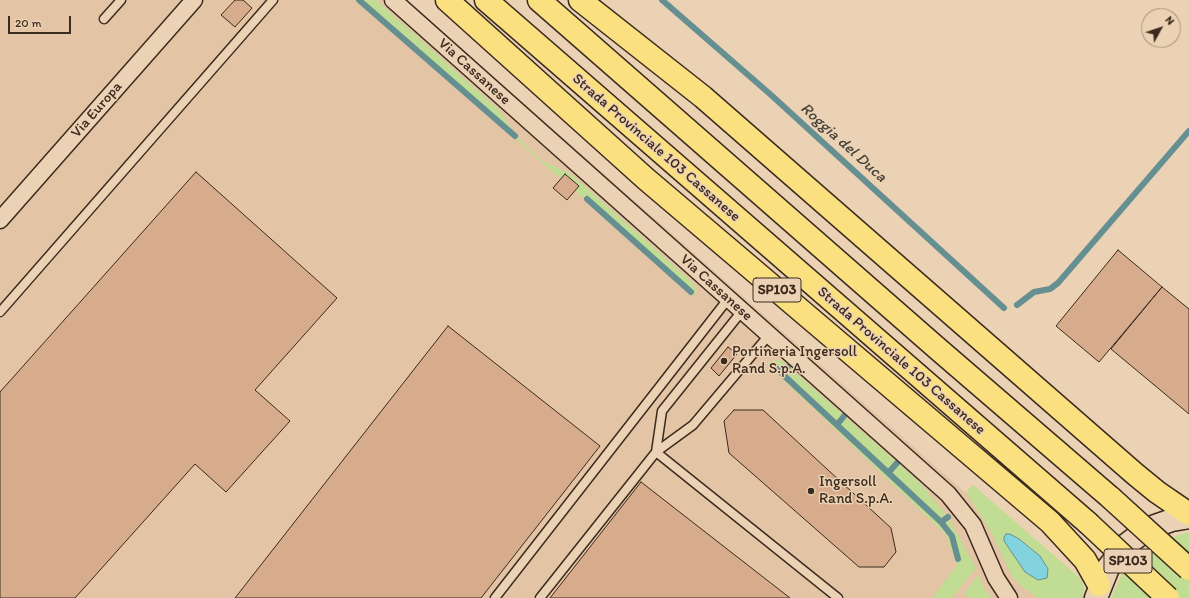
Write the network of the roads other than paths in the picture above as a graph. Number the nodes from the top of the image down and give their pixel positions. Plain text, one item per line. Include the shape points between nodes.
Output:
1 (121, 0) edge
2 (194, 0) edge
3 (273, 0) edge
4 (393, 0) edge
5 (447, 0) edge
6 (486, 0) edge
7 (539, 0) edge
8 (580, 0) edge
9 (104, 19) dead end
10 (0, 220) edge
11 (728, 299) junction
12 (742, 311) junction
13 (0, 312) edge
14 (769, 335) junction
15 (656, 452) junction
16 (1189, 514) edge
17 (1189, 517) edge
18 (1189, 569) edge
19 (1098, 592) edge
20 (495, 598) edge
21 (540, 598) edge
22 (838, 598) edge
23 (1009, 598) edge
24 (1168, 598) edge

1 - 9 lane
2 - 10 street, Via Europa
3 - 13 lane
4 - 11 street, Via Cassanese
5 - 19 highway, SP103 via 646,179 1050,522 1085,560
6 - 24 highway, Strada Provinciale 103 Cassanese / SP103, bridge via 1088,523
7 - 18 highway, SP103, bridge via 1111,498
8 - 16 highway via 703,97 1135,474
11 - 12 street, Via Cassanese
11 - 20 lane
12 - 14 street, Via Cassanese
12 - 15 lane via 662,411
14 - 15 lane via 693,425
14 - 23 street, Via Cassanese via 948,494 974,525 996,578
15 - 21 lane
15 - 22 lane
17 - 19 main road via 1161,523 1134,538 1114,559

